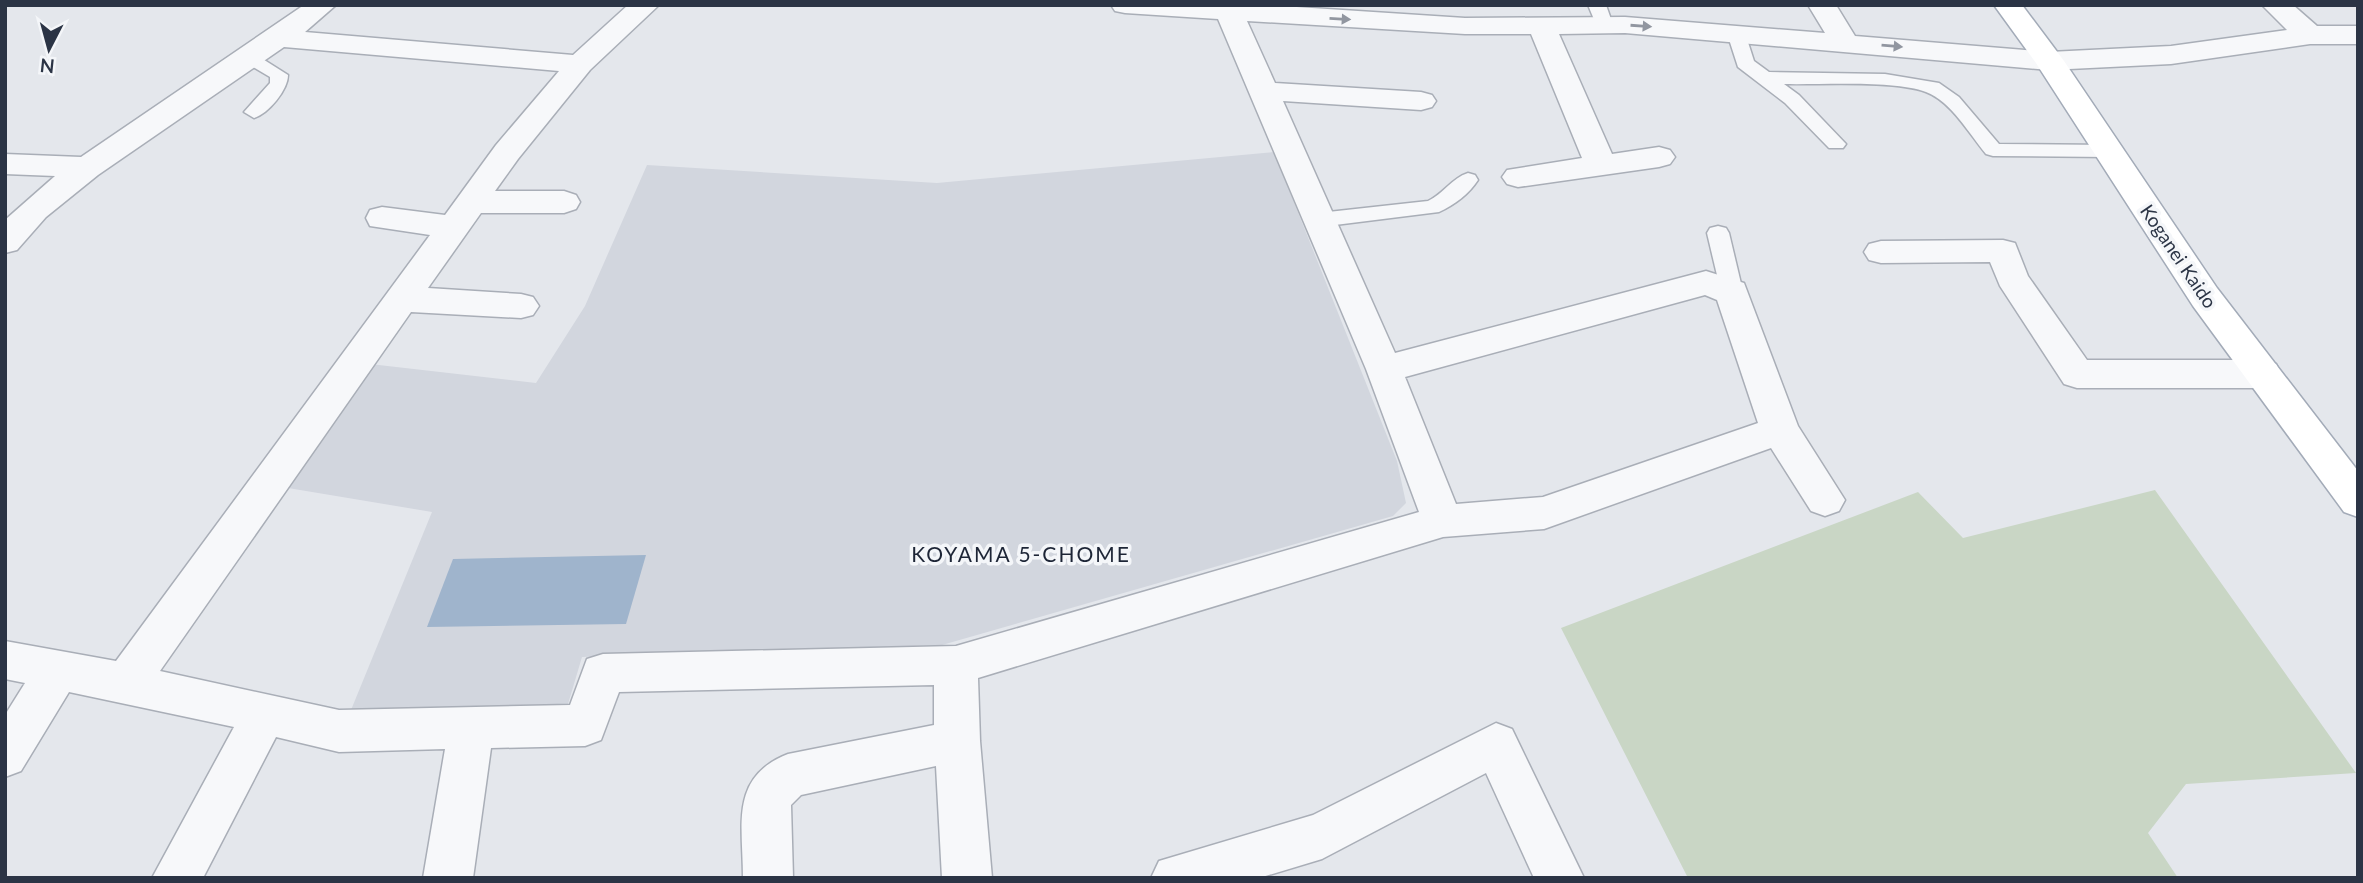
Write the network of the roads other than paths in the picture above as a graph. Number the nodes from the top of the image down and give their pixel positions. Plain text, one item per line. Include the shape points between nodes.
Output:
1 (322, 5) edge
2 (645, 5) edge
3 (1125, 5) edge
4 (1822, 5) edge
5 (2008, 5) edge
6 (2276, 5) edge
7 (1230, 14) junction
8 (1600, 15) edge
9 (1541, 24) junction
10 (1736, 33) junction
11 (2310, 35) junction
12 (2358, 35) edge
13 (279, 38) junction
14 (1845, 42) junction
15 (250, 57) junction
16 (2049, 61) junction
17 (580, 64) junction
18 (1764, 78) junction
19 (1264, 91) junction
20 (1421, 100) dead end
21 (254, 112) dead end
22 (1836, 144) dead end
23 (2109, 151) junction
24 (1659, 157) dead end
25 (5, 164) edge
26 (1601, 164) junction
27 (86, 167) junction
28 (1518, 177) dead end
29 (1468, 180) dead end
30 (564, 202) dead end
31 (463, 215) junction
32 (382, 218) dead end
33 (1319, 220) junction
34 (1718, 233) dead end
35 (5, 242) edge
36 (1900, 284) dead end
37 (1732, 292) junction
38 (403, 299) junction
39 (521, 306) dead end
40 (1384, 369) junction
41 (2263, 374) junction
42 (1780, 430) junction
43 (1825, 500) dead end
44 (2358, 501) edge
45 (1443, 522) junction
46 (5, 660) edge
47 (956, 665) junction
48 (58, 670) junction
49 (125, 683) junction
50 (264, 716) junction
51 (471, 727) junction
52 (957, 741) junction
53 (5, 756) edge
54 (177, 878) edge
55 (448, 878) edge
56 (768, 878) edge
57 (967, 878) edge
58 (1176, 878) edge
59 (1559, 878) edge

1 - 13 street
2 - 17 street
3 - 7 street
4 - 14 street
5 - 16 main road, Koganei Kaido
6 - 11 street
7 -> 9 street via 1465,26
7 - 19 street
8 - 9 street
8 -> 10 street
9 - 26 street
10 - 14 street
10 - 18 lane via 1745,64
11 - 12 street
11 - 16 street via 2171,55
13 - 15 street
13 - 17 street
14 -> 16 street
15 - 21 lane via 279,75 279,84
15 - 27 street
16 - 23 main road, Koganei Kaido
17 - 31 street via 507,152
18 - 22 lane
18 - 23 lane via 1885,80 1932,87 1952,101 1993,150
19 - 20 street
19 - 33 street
23 - 41 main road, Koganei Kaido
24 - 26 street
25 - 27 street
26 - 28 street
27 - 35 street via 20,223
29 - 33 lane via 1432,207
30 - 31 street
31 - 32 street
31 - 38 street
33 - 40 street
34 - 37 lane
36 - 41 street via 1874,240 2003,251 2012,278 2077,374
37 - 40 street via 1706,283
37 - 42 street
38 - 39 street
38 - 49 street
40 - 45 street
41 - 44 main road, Koganei Kaido
42 - 43 street
42 - 45 street via 1544,513
45 - 47 street
46 - 48 street
47 - 51 street via 603,673 585,725
47 - 52 street
48 - 49 street
48 - 53 street
49 - 50 street
50 - 51 street via 339,731
50 - 54 street
51 - 55 street
52 - 56 street via 788,776 767,796
52 - 57 street
58 - 59 street via 1322,836 1496,744

